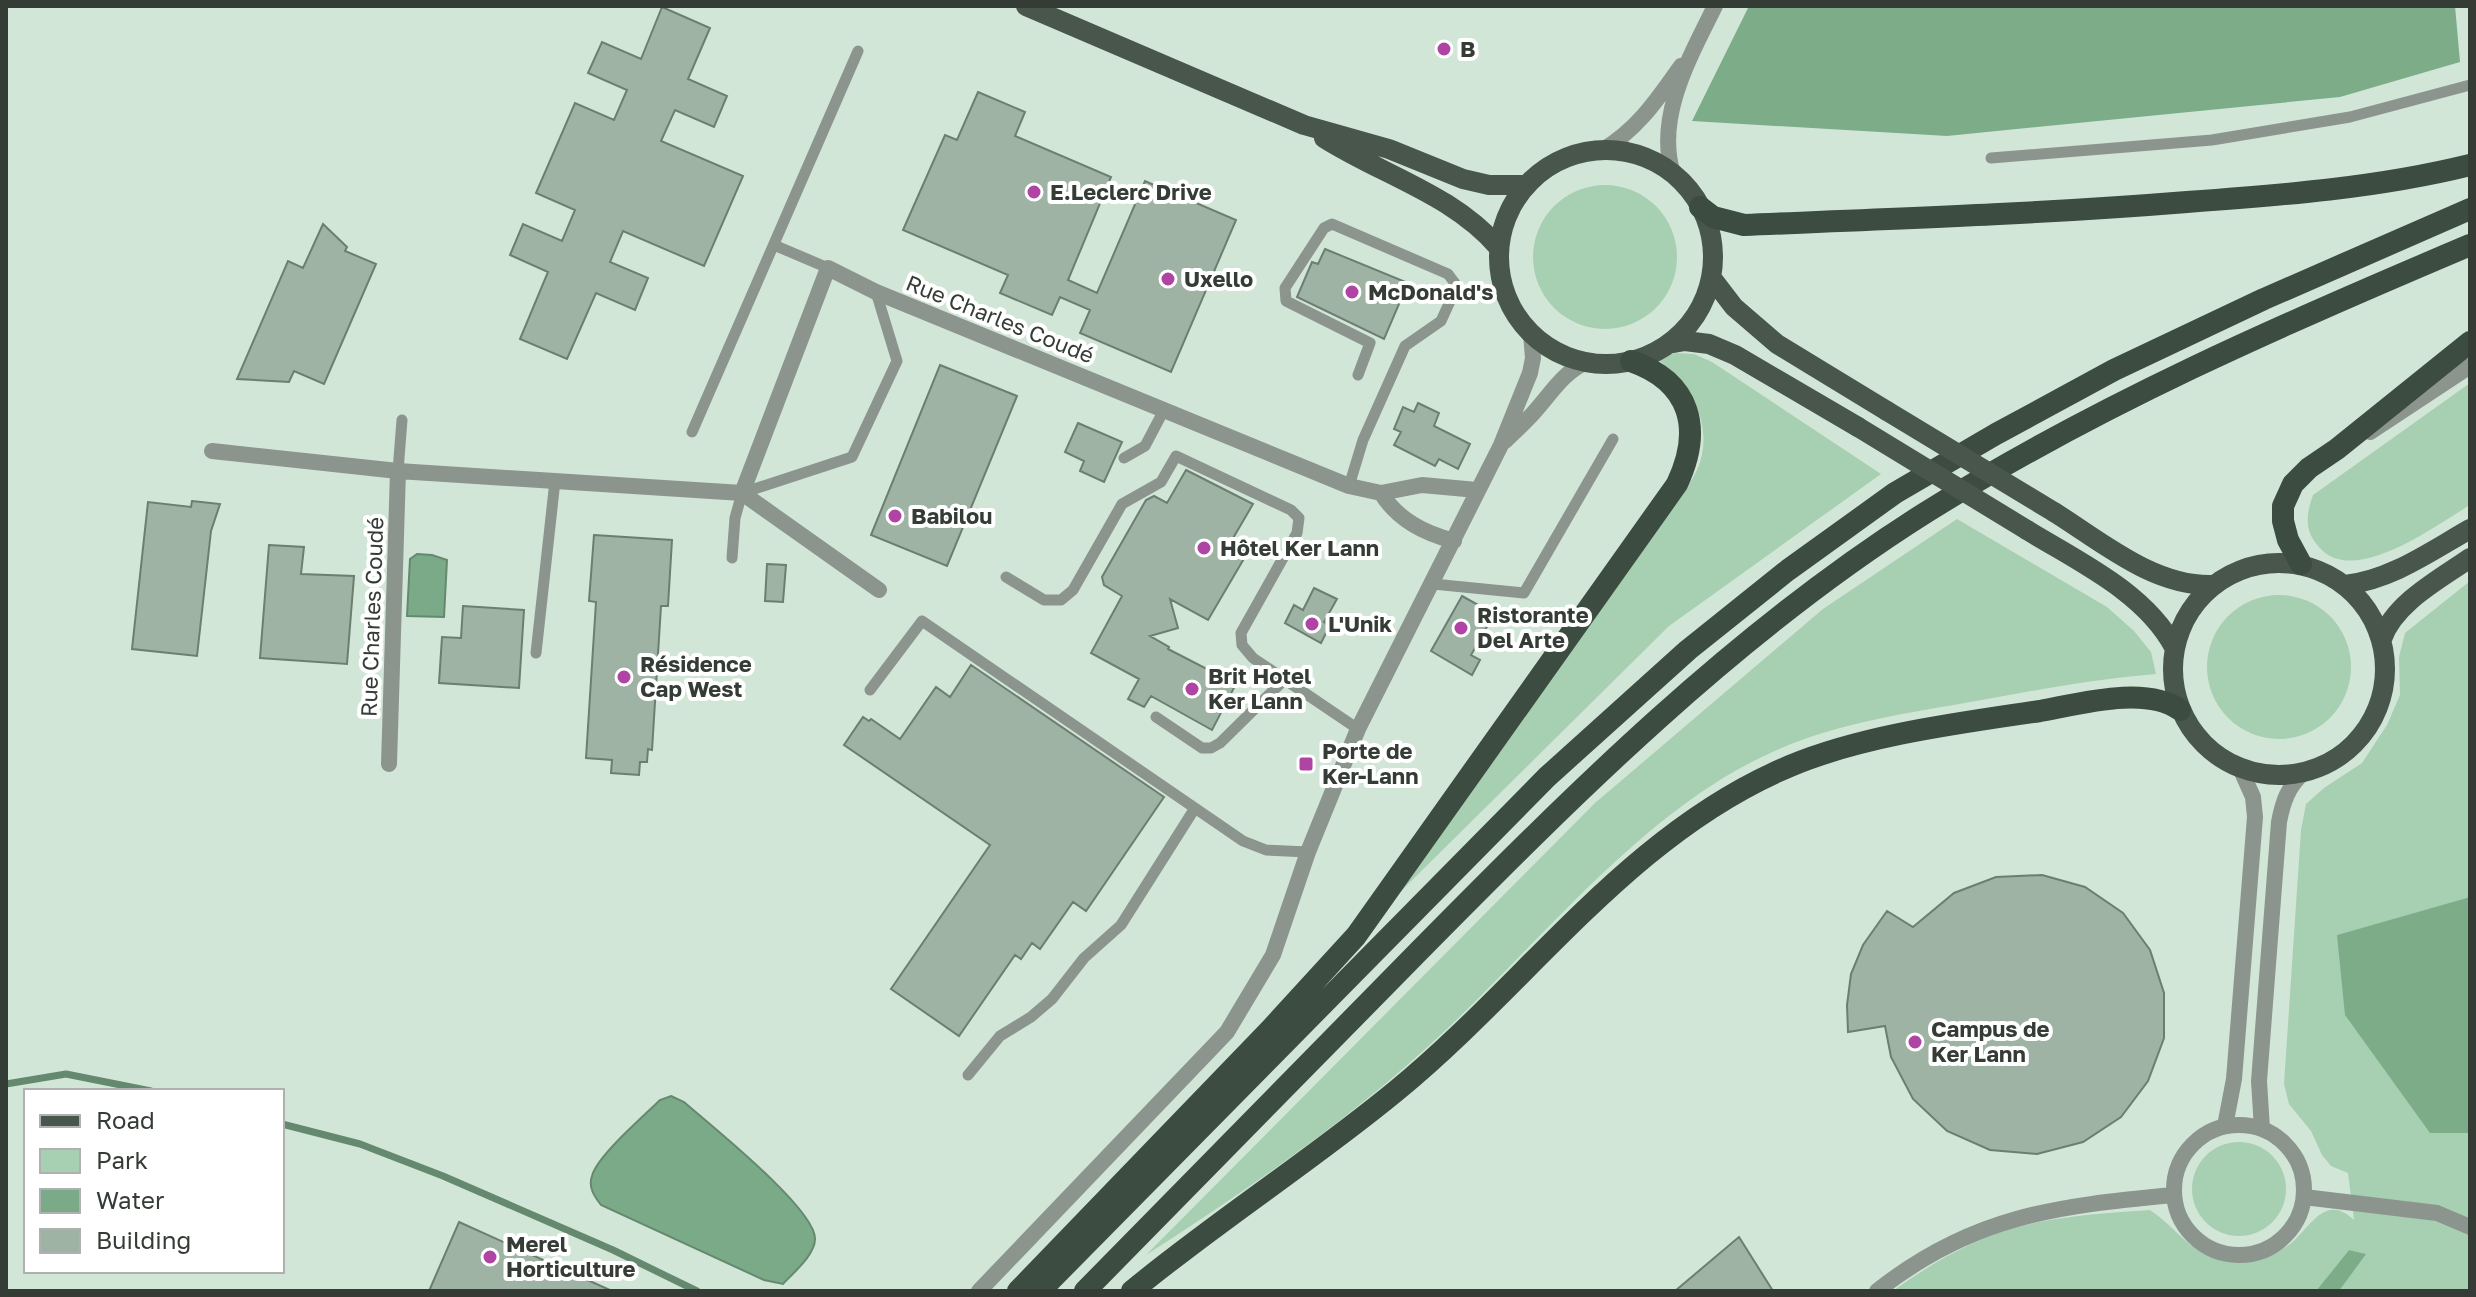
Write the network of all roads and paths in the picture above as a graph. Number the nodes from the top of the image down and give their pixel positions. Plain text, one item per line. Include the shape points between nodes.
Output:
1 (1026, 6) edge
2 (1715, 6) edge
3 (1698, 42) junction
4 (858, 51) dead end
5 (2470, 85) edge
6 (1304, 125) junction
7 (1601, 151) junction
8 (1991, 158) dead end
9 (2470, 165) edge
10 (1673, 174) junction
11 (1526, 185) junction
12 (1700, 207) junction
13 (2470, 209) edge
14 (774, 245) junction
15 (2470, 245) edge
16 (1499, 248) junction
17 (828, 268) junction
18 (1711, 277) junction
19 (876, 292) junction
20 (1531, 334) junction
21 (2470, 342) edge
22 (1668, 344) junction
23 (1631, 361) junction
24 (1586, 362) junction
25 (2470, 366) edge
26 (1358, 375) dead end
27 (1164, 410) junction
28 (402, 420) dead end
29 (692, 432) dead end
30 (1613, 439) dead end
31 (1501, 445) junction
32 (2337, 449) junction
33 (212, 451) dead end
34 (1124, 458) dead end
35 (398, 471) junction
36 (555, 481) junction
37 (1349, 486) junction
38 (1477, 490) junction
39 (742, 493) junction
40 (1381, 493) junction
41 (2470, 529) edge
42 (1454, 541) junction
43 (732, 558) dead end
44 (2470, 558) edge
45 (2301, 564) junction
46 (1006, 577) dead end
47 (1433, 584) junction
48 (2213, 585) junction
49 (2345, 585) junction
50 (879, 590) dead end
51 (2382, 639) junction
52 (2174, 647) junction
53 (536, 653) dead end
54 (1285, 679) junction
55 (870, 690) dead end
56 (2180, 710) junction
57 (1156, 717) dead end
58 (1358, 729) junction
59 (389, 764) dead end
60 (2240, 768) junction
61 (2304, 772) junction
62 (1195, 808) junction
63 (1308, 852) junction
64 (968, 1075) dead end
65 (2225, 1126) junction
66 (2262, 1129) junction
67 (2173, 1195) junction
68 (2304, 1197) junction
69 (2470, 1227) edge
70 (979, 1291) edge
71 (1018, 1291) edge
72 (1040, 1291) edge
73 (1085, 1291) edge
74 (1132, 1291) edge
75 (1877, 1291) edge

1 - 6 main road
2 - 3 street
3 - 7 street via 1642,120
3 - 10 street via 1670,113 1666,147
4 - 14 lane
5 - 8 lane via 2350,117 2212,140
6 - 11 main road via 1389,149 1463,179
6 - 16 main road via 1445,202
7 - 10 main road via 1646,158
7 - 11 main road via 1560,161
9 - 12 highway via 2295,194 2058,212 1744,225 1713,217
10 - 12 main road
11 - 16 main road via 1510,208
12 - 18 main road via 1710,234
13 - 72 highway via 2114,370 1895,493 1788,570 1688,650 1547,777
14 - 17 lane
14 - 29 lane
15 - 73 highway via 2265,333 2024,454 1923,515 1811,593 1711,673 1571,798
16 - 20 main road via 1505,295
17 - 19 street, Rue Charles Coudé
17 - 39 street
18 - 22 main road via 1695,315
18 - 48 main road, bridge via 1734,307 1777,344 2160,577
19 - 27 street, Rue Charles Coudé
19 - 39 lane via 897,361 852,457
20 - 24 main road via 1557,352
20 - 31 street via 1530,373
21 - 32 highway
22 - 23 main road
22 - 52 main road, bridge via 1709,344 1735,355 1858,427 2130,597 2153,617
23 - 24 main road
23 - 71 highway via 1669,383 1689,416 1692,437 1677,484 1356,936
24 - 31 street via 1573,368
25 - 32 street via 2384,425
26 - 37 lane via 1370,343 1286,301 1285,288 1324,228 1332,224 1448,274 1457,286 1441,321 1405,346 1363,440
27 - 34 lane via 1145,446
27 - 37 street, Rue Charles Coudé
28 - 35 lane
30 - 47 lane via 1524,593
31 - 38 street
32 - 45 highway via 2293,484 2283,506 2288,540
33 - 35 street
35 - 36 street
35 - 59 street, Rue Charles Coudé
36 - 39 street
36 - 53 lane
37 - 40 street, Rue Charles Coudé
38 - 40 street, Rue Charles Coudé via 1422,485
38 - 42 street
39 - 43 lane
39 - 50 street
40 - 42 street via 1412,525
41 - 49 main road via 2426,556
42 - 47 street
44 - 51 main road via 2397,614
45 - 48 main road via 2254,565
45 - 49 main road
46 - 54 lane via 1044,600 1061,600 1073,590 1122,504 1161,482 1176,456 1299,518 1297,533 1241,633 1242,645 1253,658
47 - 58 street
48 - 52 main road via 2195,602
49 - 51 main road via 2361,600
51 - 61 main road via 2385,682 2371,722 2343,754
52 - 56 main road
54 - 57 lane via 1211,748 1202,748
54 - 58 lane
55 - 62 lane via 922,621
56 - 60 main road via 2204,745
56 - 74 highway via 2148,697 2005,716 1861,742 1744,787 1645,855 1456,1039 1395,1091
58 - 63 street
60 - 61 main road via 2261,774
60 - 65 street via 2255,817 2234,1079
61 - 66 street via 2292,783 2279,822 2259,1081
62 - 63 lane via 1266,850
62 - 64 lane via 1121,925 1084,958 1052,999 1000,1036
63 - 70 street via 1273,955 1227,1032
65 - 66 street
65 - 67 street via 2190,1146 2177,1169
66 - 68 street via 2283,1142 2298,1161
67 - 68 street via 2191,1235 2216,1251 2245,1255 2285,1236
67 - 75 street via 2006,1220 1956,1239
68 - 69 street via 2437,1213

